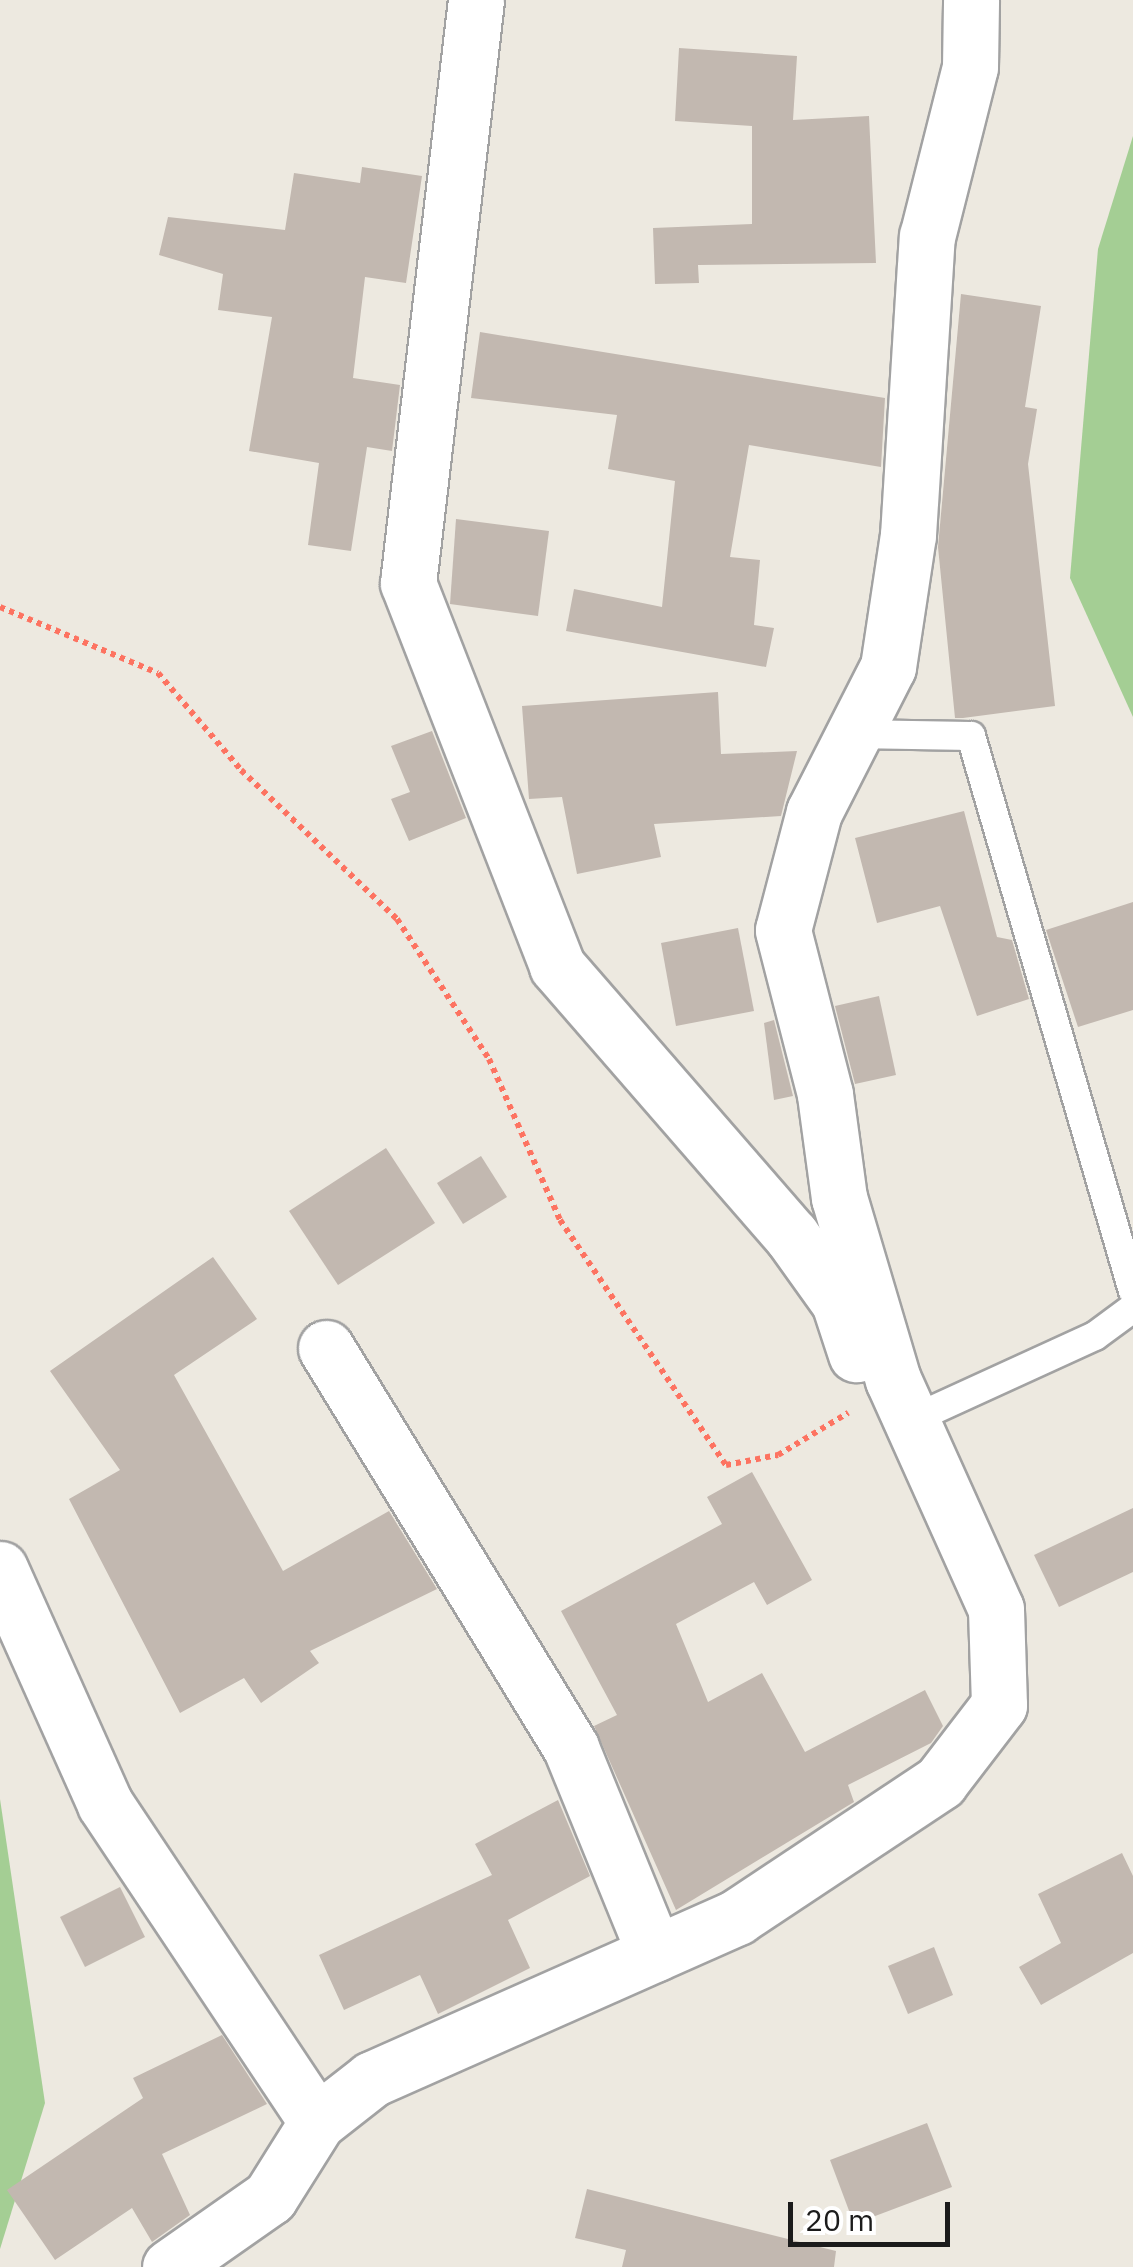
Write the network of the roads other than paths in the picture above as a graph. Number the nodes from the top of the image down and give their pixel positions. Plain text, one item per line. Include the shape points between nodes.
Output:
1 (476, 0) edge
2 (971, 0) edge
3 (853, 734) junction
4 (1133, 1291) edge
5 (1133, 1308) edge
6 (326, 1348) dead end
7 (890, 1410) junction
8 (0, 1569) edge
9 (655, 1954) junction
10 (317, 2122) junction
11 (170, 2267) edge

1 - 7 street via 408,583 558,966 839,1302
2 - 3 street via 970,67 927,238 908,535 888,667
3 - 4 lane via 971,736
3 - 7 street via 814,812 783,930 825,1094 839,1198
5 - 7 lane via 1095,1336
6 - 9 street via 570,1748
7 - 9 street via 996,1609 999,1704 940,1782 737,1917
8 - 10 street via 105,1804
9 - 10 street via 372,2079
10 - 11 street via 270,2197

